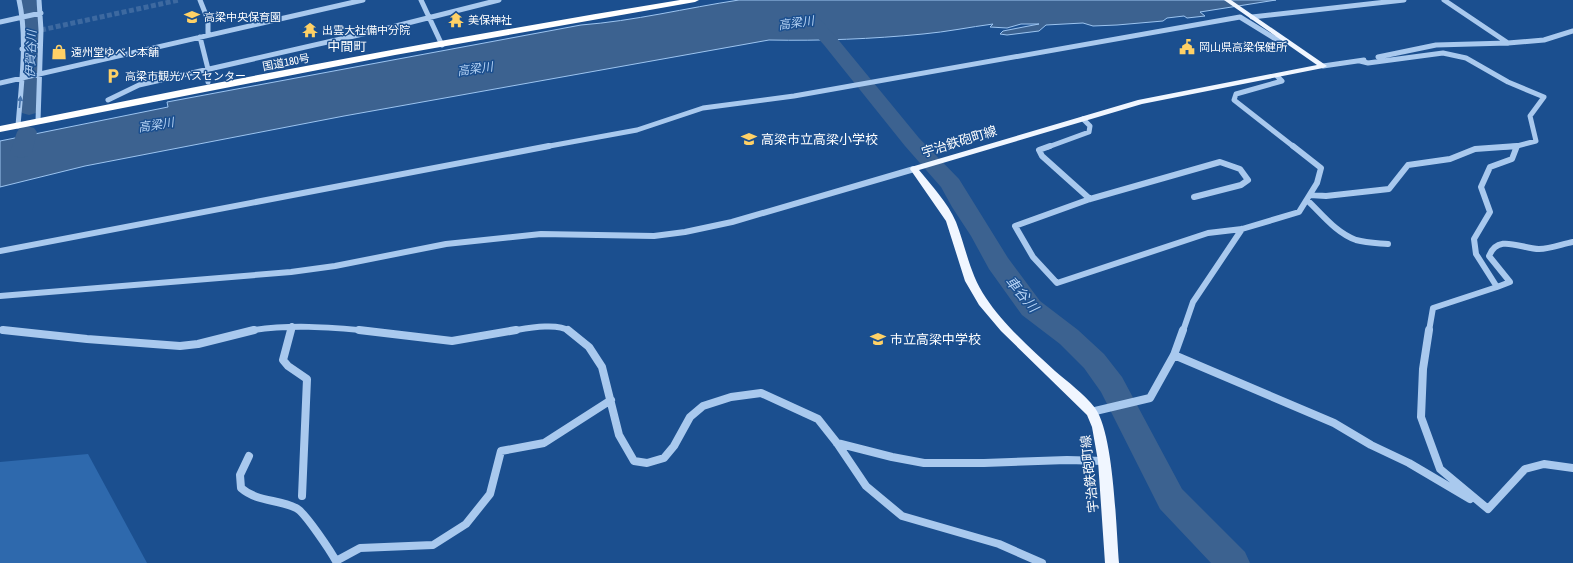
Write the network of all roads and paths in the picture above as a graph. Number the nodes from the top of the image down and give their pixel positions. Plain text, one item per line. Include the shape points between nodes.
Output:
1 (19, 0) edge
2 (39, 0) edge
3 (200, 0) edge
4 (363, 0) edge
5 (421, 0) edge
6 (499, 0) edge
7 (654, 0) edge
8 (695, 0) edge
9 (1227, 0) edge
10 (1404, 0) edge
11 (1444, 0) edge
12 (683, 1) edge
13 (39, 13) junction
14 (25, 17) junction
15 (1252, 17) junction
16 (430, 18) junction
17 (0, 22) edge
18 (1573, 31) edge
19 (208, 35) junction
20 (200, 37) junction
21 (1286, 41) junction
22 (440, 42) junction
23 (1508, 44) junction
24 (39, 46) junction
25 (24, 49) junction
26 (1360, 61) junction
27 (1323, 66) junction
28 (208, 69) junction
29 (39, 74) junction
30 (1277, 76) junction
31 (23, 78) junction
32 (208, 82) junction
33 (0, 83) edge
34 (108, 100) junction
35 (38, 117) junction
36 (1083, 119) junction
37 (0, 122) edge
38 (18, 122) junction
39 (0, 129) edge
40 (1517, 146) junction
41 (918, 168) junction
42 (1194, 197) dead end
43 (1308, 197) junction
44 (1090, 199) junction
45 (1242, 228) junction
46 (1573, 242) edge
47 (1388, 244) dead end
48 (0, 251) edge
49 (1496, 287) junction
50 (0, 296) edge
51 (292, 326) junction
52 (0, 330) edge
53 (1174, 355) junction
54 (611, 400) junction
55 (1091, 412) junction
56 (837, 443) junction
57 (249, 456) dead end
58 (1104, 461) junction
59 (1573, 468) edge
60 (302, 496) dead end
61 (1488, 509) junction
62 (337, 562) edge
63 (1042, 563) edge
64 (1112, 563) edge

1 - 14 street
2 - 13 street
3 - 19 street via 208,20
4 - 19 street
5 - 16 street
6 - 16 street
7 - 22 highway, 国道180号
8 - 12 highway, 国道180号
9 - 15 main road
10 - 15 street
11 - 23 street
12 - 22 highway, 国道180号
13 - 14 street
13 - 24 street
14 - 17 street
14 - 25 street
15 - 21 main road
16 - 22 street
16 - 28 street
18 - 23 street via 1544,40
19 - 20 street
20 - 28 street
20 - 29 street
21 - 27 main road
21 - 48 street via 1274,38 1240,17 794,96 703,108 637,130
22 - 32 highway, 国道180号
22 - 35 highway, 国道180号 via 122,104
23 - 26 street via 1436,46
24 - 25 street
24 - 29 street
25 - 31 street
26 - 27 street
26 - 40 street via 1368,63 1443,53 1466,58 1508,82 1544,97 1530,116 1536,141
27 - 30 main road, 宇治鉄砲町線
28 - 32 street
28 - 34 street via 139,85
29 - 31 street
29 - 35 street
30 - 36 main road, 宇治鉄砲町線 via 1141,102
30 - 43 street via 1282,81 1236,94 1234,100 1321,168 1317,183
31 - 33 street
38 -> 31 street
32 - 34 highway, 国道180号
34 - 35 highway, 国道180号
35 - 38 highway, 国道180号
36 - 41 main road, 宇治鉄砲町線
36 - 44 street via 1090,126 1089,132 1039,150 1042,156
37 - 38 highway, 国道180号
38 - 39 highway, 国道180号
40 - 43 street via 1475,149 1450,159 1408,165 1389,189
40 - 49 street via 1512,159 1490,167 1481,187 1490,212 1474,239 1476,254
41 - 50 street via 732,222 686,232 654,236 541,234 446,244 291,272
41 - 55 main road, 宇治鉄砲町線 via 951,221 970,281 983,302 1005,328
42 - 44 street via 1241,186 1248,180 1245,172 1232,164 1220,162
43 - 45 street via 1299,212
43 - 47 street via 1342,232 1352,238
44 - 45 street via 1015,226 1033,257 1057,283 1208,233
45 - 53 street via 1193,302
46 - 49 street via 1539,249 1512,243 1496,245 1489,256 1510,282
49 - 61 street via 1433,308 1423,369 1421,418 1440,469
51 - 52 street via 180,346
51 - 54 street via 452,341 529,328 566,329 590,347 602,367
51 - 60 street via 284,360 288,366 307,379
53 - 55 street via 1150,398
53 - 61 street via 1334,423
54 - 56 street via 619,435 634,461 647,463 664,458 674,446 690,417 703,406 731,397 761,393 818,419
54 - 62 street via 544,443 501,451 490,494 466,524 433,545 360,548
55 - 58 main road, 宇治鉄砲町線 via 1098,427
56 - 58 street via 924,462
56 - 63 street via 866,486 902,516 999,544
57 - 62 street via 240,475 241,488 249,495 298,508
58 - 64 main road, 宇治鉄砲町線
59 - 61 street via 1544,464 1525,469

